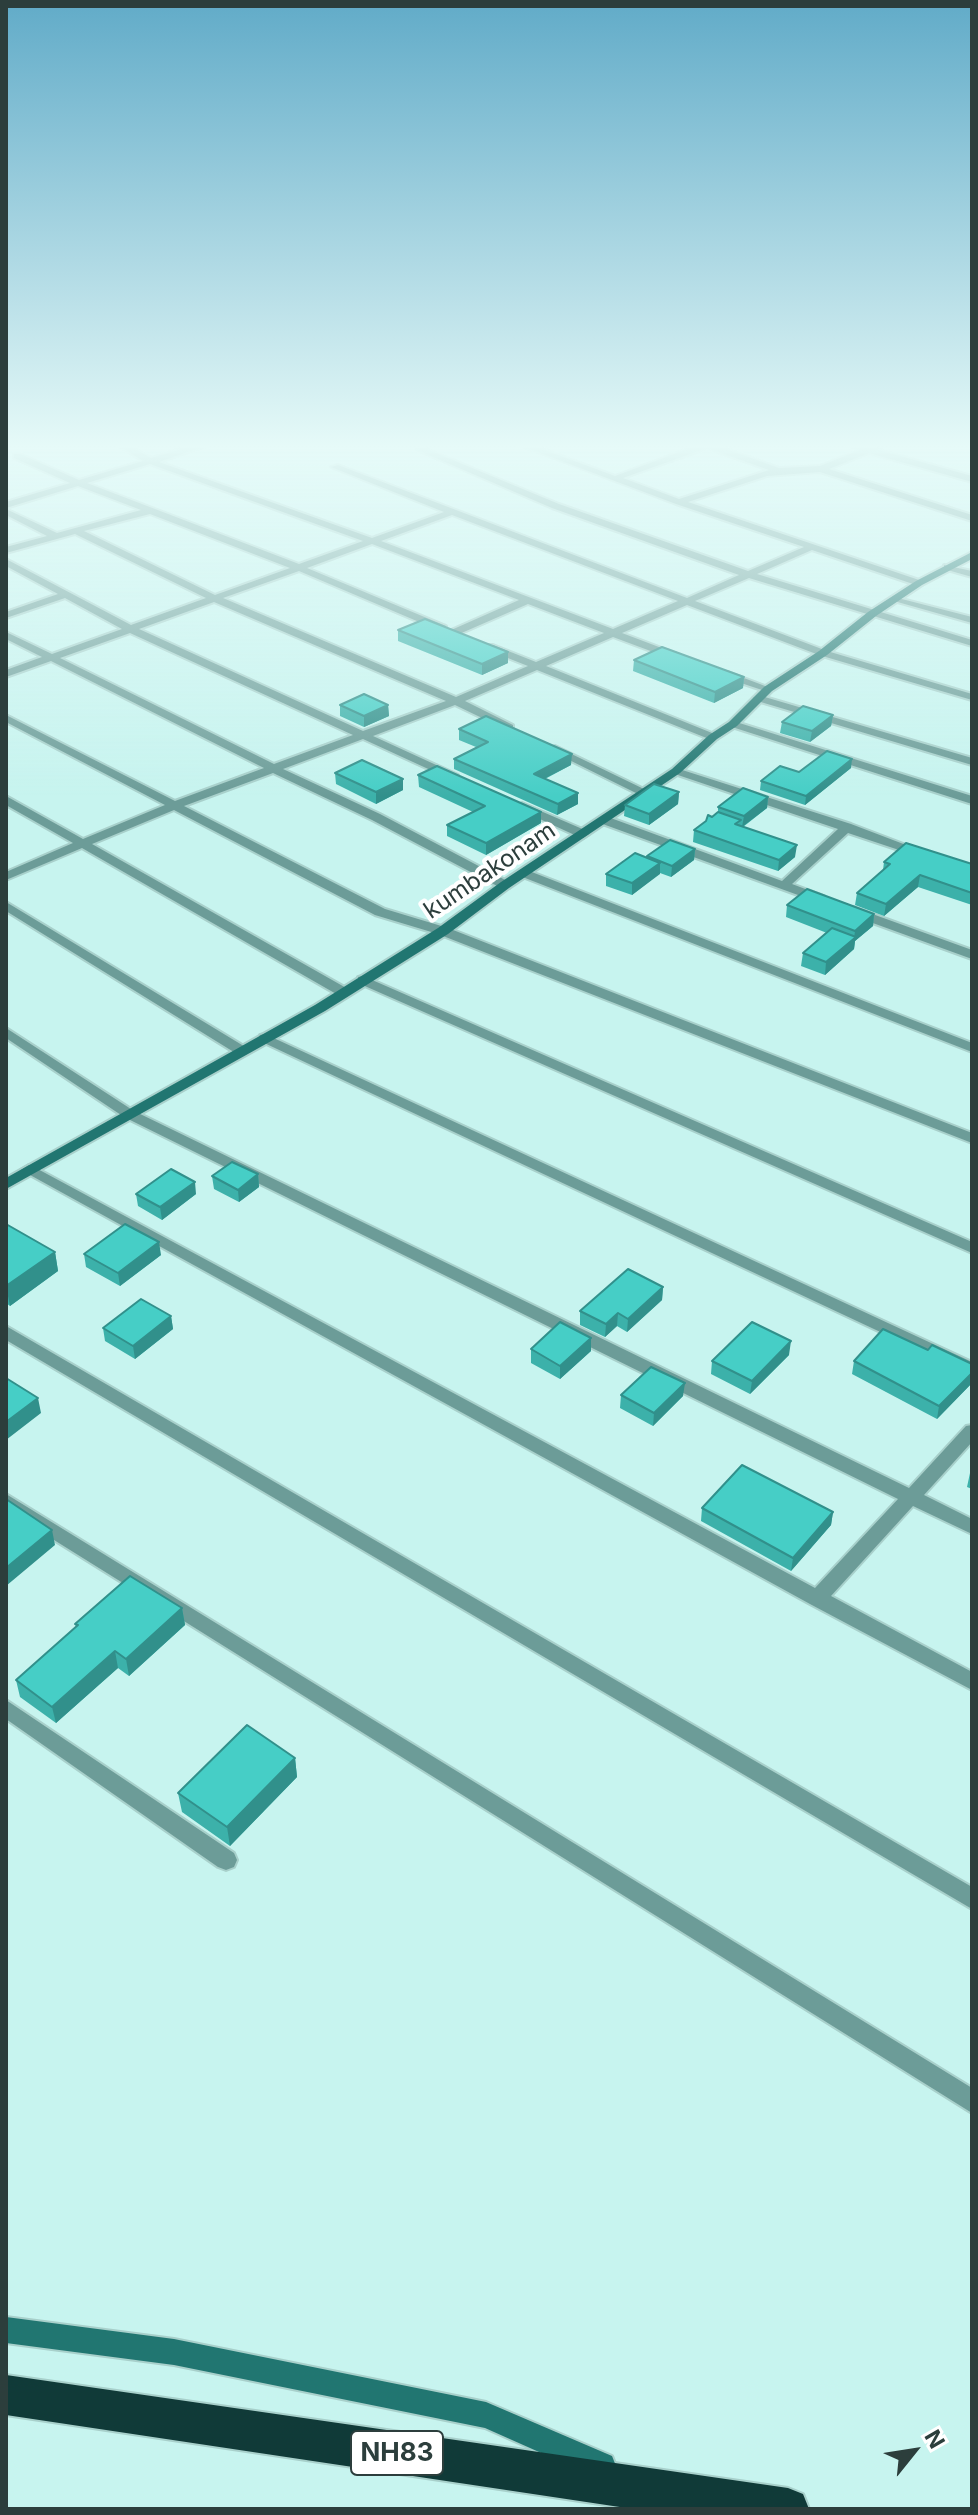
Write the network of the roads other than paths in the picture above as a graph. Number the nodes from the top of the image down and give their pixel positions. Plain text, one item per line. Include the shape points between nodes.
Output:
1 (6, 562) edge
2 (141, 562) edge
3 (285, 562) edge
4 (320, 562) edge
5 (429, 562) edge
6 (586, 562) edge
7 (716, 562) edge
8 (777, 562) edge
9 (860, 562) edge
10 (957, 562) edge
11 (947, 567) junction
12 (302, 569) junction
13 (751, 574) junction
14 (972, 574) edge
15 (919, 583) junction
16 (67, 594) junction
17 (214, 598) junction
18 (897, 599) junction
19 (528, 600) junction
20 (688, 601) junction
21 (872, 614) junction
22 (6, 615) edge
23 (972, 620) edge
24 (130, 629) junction
25 (453, 633) junction
26 (611, 634) junction
27 (6, 635) edge
28 (467, 638) edge
29 (972, 643) edge
30 (481, 644) edge
31 (823, 653) junction
32 (53, 657) junction
33 (682, 659) edge
34 (537, 667) junction
35 (711, 669) edge
36 (6, 674) edge
37 (763, 694) junction
38 (972, 697) edge
39 (456, 701) junction
40 (6, 718) edge
41 (733, 724) junction
42 (523, 734) edge
43 (362, 736) junction
44 (713, 737) junction
45 (550, 747) edge
46 (972, 762) edge
47 (271, 768) junction
48 (676, 771) junction
49 (473, 785) edge
50 (644, 793) junction
51 (6, 800) edge
52 (972, 800) edge
53 (514, 803) edge
54 (175, 805) junction
55 (604, 820) junction
56 (847, 827) junction
57 (583, 834) junction
58 (84, 844) junction
59 (930, 856) edge
60 (524, 873) junction
61 (6, 876) edge
62 (505, 885) junction
63 (783, 886) junction
64 (827, 902) edge
65 (6, 906) edge
66 (841, 907) edge
67 (443, 931) junction
68 (972, 955) edge
69 (363, 980) junction
70 (343, 992) junction
71 (6, 1032) edge
72 (265, 1038) junction
73 (972, 1048) edge
74 (242, 1051) junction
75 (129, 1114) junction
76 (972, 1138) edge
77 (29, 1170) junction
78 (6, 1184) edge
79 (972, 1248) edge
80 (6, 1332) edge
81 (972, 1369) edge
82 (972, 1431) edge
83 (909, 1496) junction
84 (6, 1501) edge
85 (972, 1527) edge
86 (817, 1599) junction
87 (972, 1682) edge
88 (6, 1708) edge
89 (226, 1860) dead end
90 (972, 1899) edge
91 (972, 2101) edge
92 (6, 2330) edge
93 (6, 2395) edge
94 (664, 2493) junction
95 (788, 2509) edge

1 - 16 street
2 - 17 street
3 - 12 street
4 - 12 street
5 - 19 street
6 - 20 street
7 - 13 street
8 - 13 street
9 - 15 street
10 - 11 street, kumbakonam
11 - 14 street
11 - 15 street, kumbakonam
12 - 17 street
12 - 25 street
13 - 20 street
13 - 21 street
15 - 18 street, kumbakonam
16 - 22 street
16 - 24 street
17 - 24 street
17 - 39 street
18 - 21 street, kumbakonam
18 - 23 street
19 - 25 street
19 - 26 street
20 - 26 street
20 - 31 street
21 - 29 street
21 - 31 street, kumbakonam
24 - 32 street
24 - 43 street
25 - 28 street
26 - 33 street
26 - 34 street
27 - 32 street
30 - 34 street
31 - 37 street, kumbakonam
31 - 38 street
32 - 36 street
32 - 47 street
34 - 39 street
34 - 44 street
35 - 37 street
37 - 41 street, kumbakonam
37 - 46 street
39 - 42 street
39 - 43 street
40 - 54 street
41 - 44 street, kumbakonam
41 - 52 street
43 - 47 street
43 - 49 street
44 - 48 street, kumbakonam
45 - 50 street
47 - 54 street
47 - 62 street
48 - 50 street, kumbakonam
48 - 56 street
50 - 55 street, kumbakonam
51 - 58 street
53 - 57 street
54 - 58 street
54 - 67 street via 380,912
55 - 57 street, kumbakonam
55 - 63 street
56 - 59 street
56 - 63 street
57 - 60 street, kumbakonam
58 - 61 street
58 - 70 street
60 - 62 street, kumbakonam
60 - 73 street
62 - 67 street, kumbakonam
63 - 64 street
65 - 74 street
66 - 68 street
67 - 69 street, kumbakonam
67 - 76 street
69 - 70 street, kumbakonam
69 - 79 street
70 - 72 street, kumbakonam
71 - 75 street
72 - 74 street, kumbakonam
72 - 81 street
74 - 75 street, kumbakonam
75 - 77 street, kumbakonam
75 - 83 street
77 - 78 street, kumbakonam
77 - 86 street
80 - 90 street
82 - 83 street
83 - 85 street
83 - 86 street
84 - 91 street
86 - 87 street
88 - 89 street
92 - 94 street via 174,2352 486,2415
93 - 94 highway, NH83
94 - 95 highway, NH83

